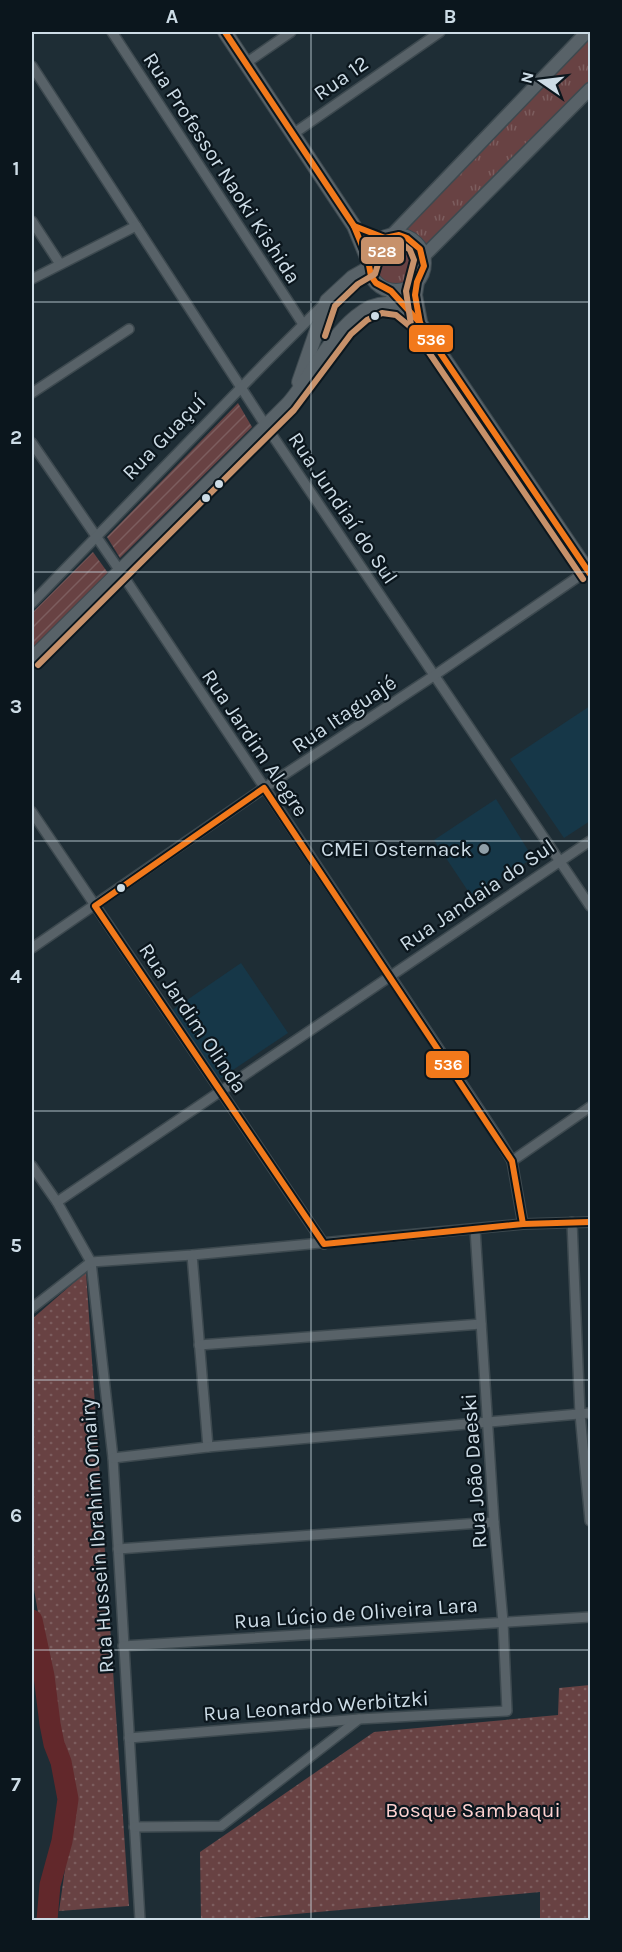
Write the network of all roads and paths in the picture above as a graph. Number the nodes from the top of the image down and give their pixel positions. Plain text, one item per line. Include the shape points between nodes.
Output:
1 (112, 32) edge
2 (225, 32) edge
3 (291, 32) edge
4 (440, 32) edge
5 (587, 32) edge
6 (246, 63) junction
7 (32, 66) edge
8 (591, 89) edge
9 (293, 134) junction
10 (32, 221) edge
11 (136, 226) junction
12 (354, 226) junction
13 (388, 237) junction
14 (423, 257) junction
15 (60, 264) junction
16 (368, 264) junction
17 (32, 279) edge
18 (417, 282) junction
19 (387, 289) junction
20 (327, 301) junction
21 (374, 306) junction
22 (416, 319) junction
23 (303, 324) junction
24 (129, 329) dead end
25 (335, 338) junction
26 (242, 387) junction
27 (32, 393) edge
28 (293, 398) junction
29 (266, 426) junction
30 (32, 443) edge
31 (96, 537) junction
32 (120, 571) junction
33 (589, 572) edge
34 (32, 603) edge
35 (32, 659) edge
36 (435, 675) junction
37 (264, 789) junction
38 (32, 812) edge
39 (591, 841) edge
40 (560, 861) junction
41 (95, 906) junction
42 (591, 906) edge
43 (32, 948) edge
44 (389, 976) junction
45 (220, 1091) junction
46 (591, 1107) edge
47 (512, 1161) junction
48 (32, 1166) edge
49 (57, 1202) junction
50 (572, 1222) junction
51 (591, 1222) edge
52 (523, 1224) junction
53 (475, 1229) junction
54 (324, 1244) junction
55 (192, 1256) junction
56 (91, 1262) junction
57 (32, 1308) edge
58 (482, 1324) junction
59 (199, 1345) junction
60 (591, 1413) edge
61 (580, 1414) junction
62 (488, 1422) junction
63 (208, 1447) junction
64 (113, 1458) junction
65 (591, 1521) edge
66 (494, 1522) junction
67 (118, 1549) junction
68 (591, 1617) edge
69 (503, 1622) junction
70 (123, 1646) junction
71 (507, 1711) joint
72 (360, 1719) junction
73 (129, 1738) junction
74 (134, 1827) junction
75 (140, 1920) edge

1 - 23 street, Rua Professor Naoki Kishida
2 - 6 main road
3 - 6 street
4 - 9 street, Rua 12
5 - 13 street
6 - 9 main road
7 - 11 street, Rua Jundiaí do Sul
8 - 14 street
9 - 12 main road
10 - 15 street
11 - 15 street
11 - 26 street, Rua Jundiaí do Sul
12 - 13 main road
12 - 16 main road
13 - 14 main road via 407,238
13 - 16 main road via 374,246
14 - 18 main road via 424,266
15 - 17 street
16 - 19 main road via 376,283
16 - 20 main road, Rua Guaçuí
18 - 19 main road via 400,291
18 - 22 main road
19 - 21 main road, Rua Guaçuí
19 - 22 main road
20 - 23 street, Rua Guaçuí
20 - 25 main road via 324,324
20 - 28 main road, Rua Guaçuí
21 - 22 main road via 394,305
21 - 25 main road, Rua Guaçuí via 361,312
22 - 33 main road
23 - 26 street, Rua Guaçuí
24 - 27 street
25 - 28 main road, Rua Guaçuí
26 - 29 street, Rua Jundiaí do Sul
26 - 31 street, Rua Guaçuí
28 - 29 main road, Rua Guaçuí
29 - 32 main road, Rua Guaçuí
29 - 36 street, Rua Jundiaí do Sul
30 - 31 street, Rua Jardim Alegre
31 - 32 street, Rua Jardim Alegre
31 - 34 street, Rua Guaçuí
32 - 35 main road, Rua Guaçuí
32 - 37 street, Rua Jardim Alegre
33 - 36 street, Rua Itaguajé
36 - 37 street, Rua Itaguajé
36 - 40 street, Rua Jundiaí do Sul
37 - 41 street, Rua Itaguajé
37 - 44 street, Rua Jardim Alegre
38 - 41 street, Rua Jardim Olinda
39 - 40 street, Rua Jandaia do Sul
40 - 42 street, Rua Jundiaí do Sul
40 - 44 street, Rua Jandaia do Sul
41 - 43 street, Rua Itaguajé
41 - 45 street, Rua Jardim Olinda
44 - 45 street, Rua Jandaia do Sul
44 - 47 street, Rua Jardim Alegre
45 - 49 street, Rua Jandaia do Sul
45 - 54 street, Rua Jardim Olinda
46 - 47 street
47 - 52 street, Rua Jardim Alegre
48 - 49 street, Rua Hussein Ibrahim Omairy
49 - 56 street, Rua Hussein Ibrahim Omairy
50 - 51 street
50 - 52 street
50 - 61 street
52 - 53 street
53 - 54 street
53 - 58 street, Rua João Daeski
54 - 55 street
55 - 56 street
55 - 59 street
56 - 57 street
56 - 64 street, Rua Hussein Ibrahim Omairy
58 - 59 street
58 - 62 street, Rua João Daeski
59 - 63 street
60 - 61 street
61 - 62 street
61 - 65 street
62 - 63 street
62 - 66 street, Rua João Daeski
63 - 64 street
64 - 67 street, Rua Hussein Ibrahim Omairy
66 - 67 street
66 - 69 street, Rua João Daeski
67 - 70 street, Rua Hussein Ibrahim Omairy
68 - 69 street, Rua Lúcio de Oliveira Lara
69 - 70 street, Rua Lúcio de Oliveira Lara
69 - 71 street, Rua João Daeski
70 - 73 street, Rua Hussein Ibrahim Omairy
71 - 72 street, Rua Leonardo Werbitzki
72 - 73 street, Rua Leonardo Werbitzki
72 - 74 street via 221,1826
73 - 74 street, Rua Hussein Ibrahim Omairy
74 - 75 street, Rua Hussein Ibrahim Omairy

